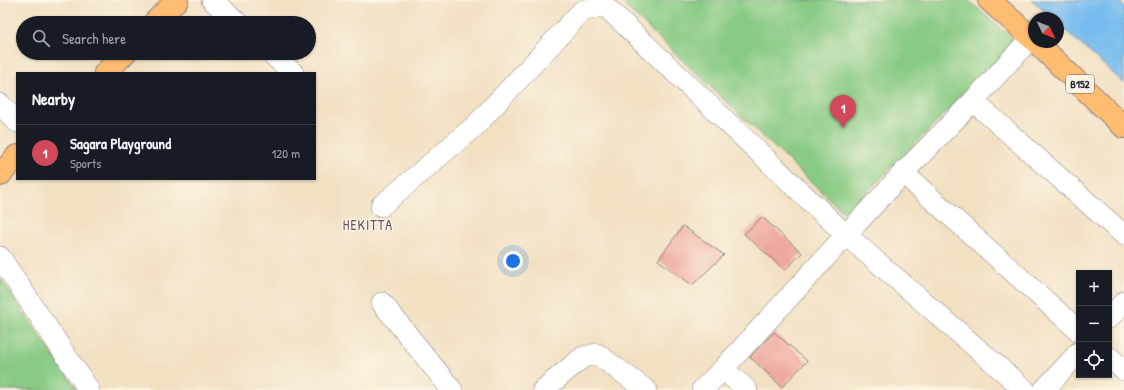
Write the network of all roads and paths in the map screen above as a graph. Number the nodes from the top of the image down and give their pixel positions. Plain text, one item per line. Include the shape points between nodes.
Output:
1 (177, 0) edge
2 (212, 0) edge
3 (988, 0) edge
4 (161, 16) edge
5 (230, 16) edge
6 (1028, 35) edge
7 (1028, 46) edge
8 (1042, 48) edge
9 (117, 60) edge
10 (279, 60) edge
11 (106, 72) edge
12 (292, 72) edge
13 (974, 101) junction
14 (0, 104) edge
15 (16, 121) edge
16 (1124, 127) edge
17 (16, 157) edge
18 (903, 173) junction
19 (0, 175) edge
20 (381, 206) dead end
21 (846, 235) junction
22 (1124, 235) edge
23 (0, 257) edge
24 (1124, 302) edge
25 (382, 303) dead end
26 (1112, 315) edge
27 (1076, 327) edge
28 (1076, 355) edge
29 (1112, 360) edge
30 (723, 369) junction
31 (1124, 370) edge
32 (90, 390) edge
33 (452, 390) edge
34 (543, 390) edge
35 (646, 390) edge
36 (702, 390) edge
37 (747, 390) edge
38 (1025, 390) edge
39 (1044, 390) edge

1 - 4 main road
2 - 5 street
3 - 6 main road, B152
7 - 13 street
8 - 16 main road, B152
9 - 11 main road
10 - 12 street
13 - 18 street
13 - 22 street
14 - 15 street
17 - 19 main road
18 - 21 street
18 - 27 street
20 - 21 street via 476,125 582,11 604,5
21 - 30 street
21 - 38 street
23 - 32 street
24 - 26 street
25 - 33 street
28 - 39 street
29 - 31 street
30 - 36 street
30 - 37 street
34 - 35 street via 583,357 597,354

